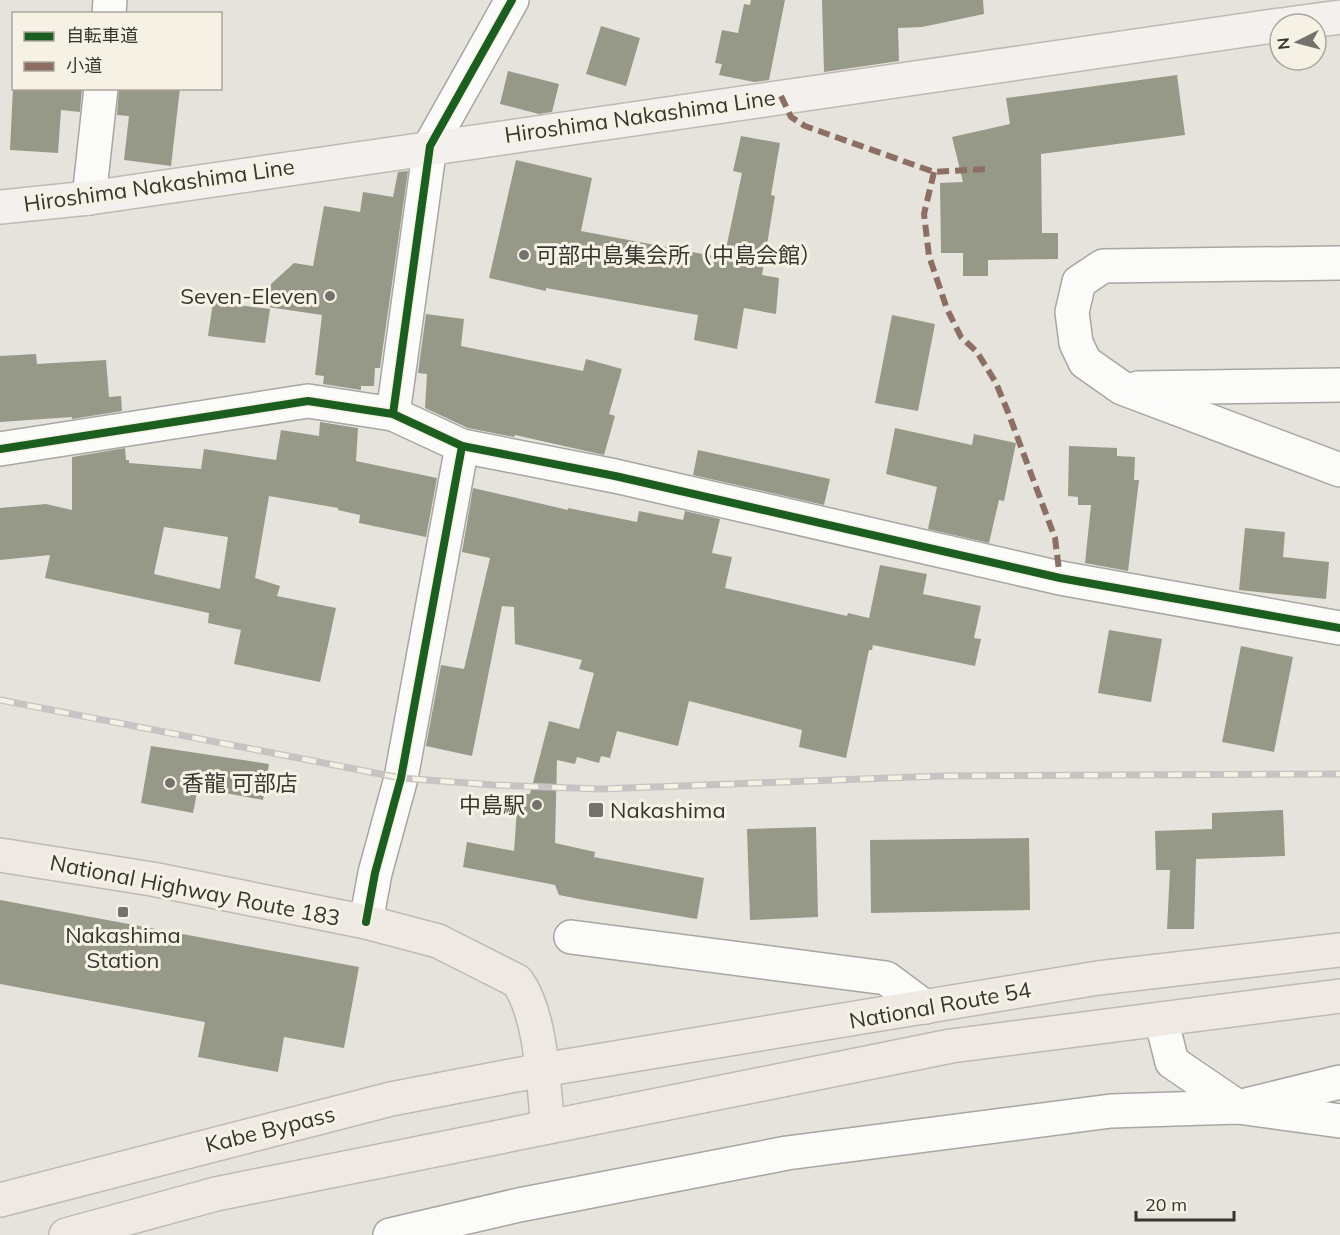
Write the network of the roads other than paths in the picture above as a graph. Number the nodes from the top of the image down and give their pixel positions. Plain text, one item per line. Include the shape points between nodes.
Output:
1 (512, 0) edge
2 (1268, 27) edge
3 (101, 90) edge
4 (430, 146) junction
5 (89, 198) junction
6 (0, 207) edge
7 (1340, 263) edge
8 (1340, 385) edge
9 (1122, 388) junction
10 (393, 414) junction
11 (462, 446) junction
12 (0, 449) edge
13 (1340, 470) edge
14 (1340, 628) edge
15 (0, 855) edge
16 (366, 922) junction
17 (572, 937) dead end
18 (1340, 950) edge
19 (1340, 996) edge
20 (925, 1007) junction
21 (1161, 1020) junction
22 (542, 1070) junction
23 (1340, 1082) edge
24 (1238, 1107) junction
25 (1340, 1121) edge
26 (548, 1126) junction
27 (0, 1200) edge
28 (66, 1235) edge
29 (390, 1235) edge

1 - 4 street
2 - 4 main road, Hiroshima Nakashima Line
3 - 5 street
4 - 5 main road, Hiroshima Nakashima Line
4 - 10 street
5 - 6 main road, Hiroshima Nakashima Line
7 - 9 street via 1103,266 1079,282 1072,312 1076,343 1085,362
8 - 9 street
9 - 13 street
10 - 11 street
10 - 12 street via 308,401
11 - 14 street via 615,476 1059,578
11 - 16 street via 401,778
15 - 16 highway, National Highway Route 183 via 152,879
16 - 22 highway, National Highway Route 183 via 438,940 517,981 534,1022
17 - 20 street via 886,978
18 - 20 highway, National Route 54 via 1098,978
19 - 21 highway, National Route 54
20 - 22 highway, National Route 54
21 - 24 street via 1172,1062
21 - 26 highway, National Route 54 via 951,1046
22 - 26 highway, National Highway Route 183
22 - 27 highway, Kabe Bypass via 391,1099
23 - 24 street
24 - 25 street
24 - 29 street via 1111,1111 787,1153 519,1205
26 - 28 highway via 216,1194

